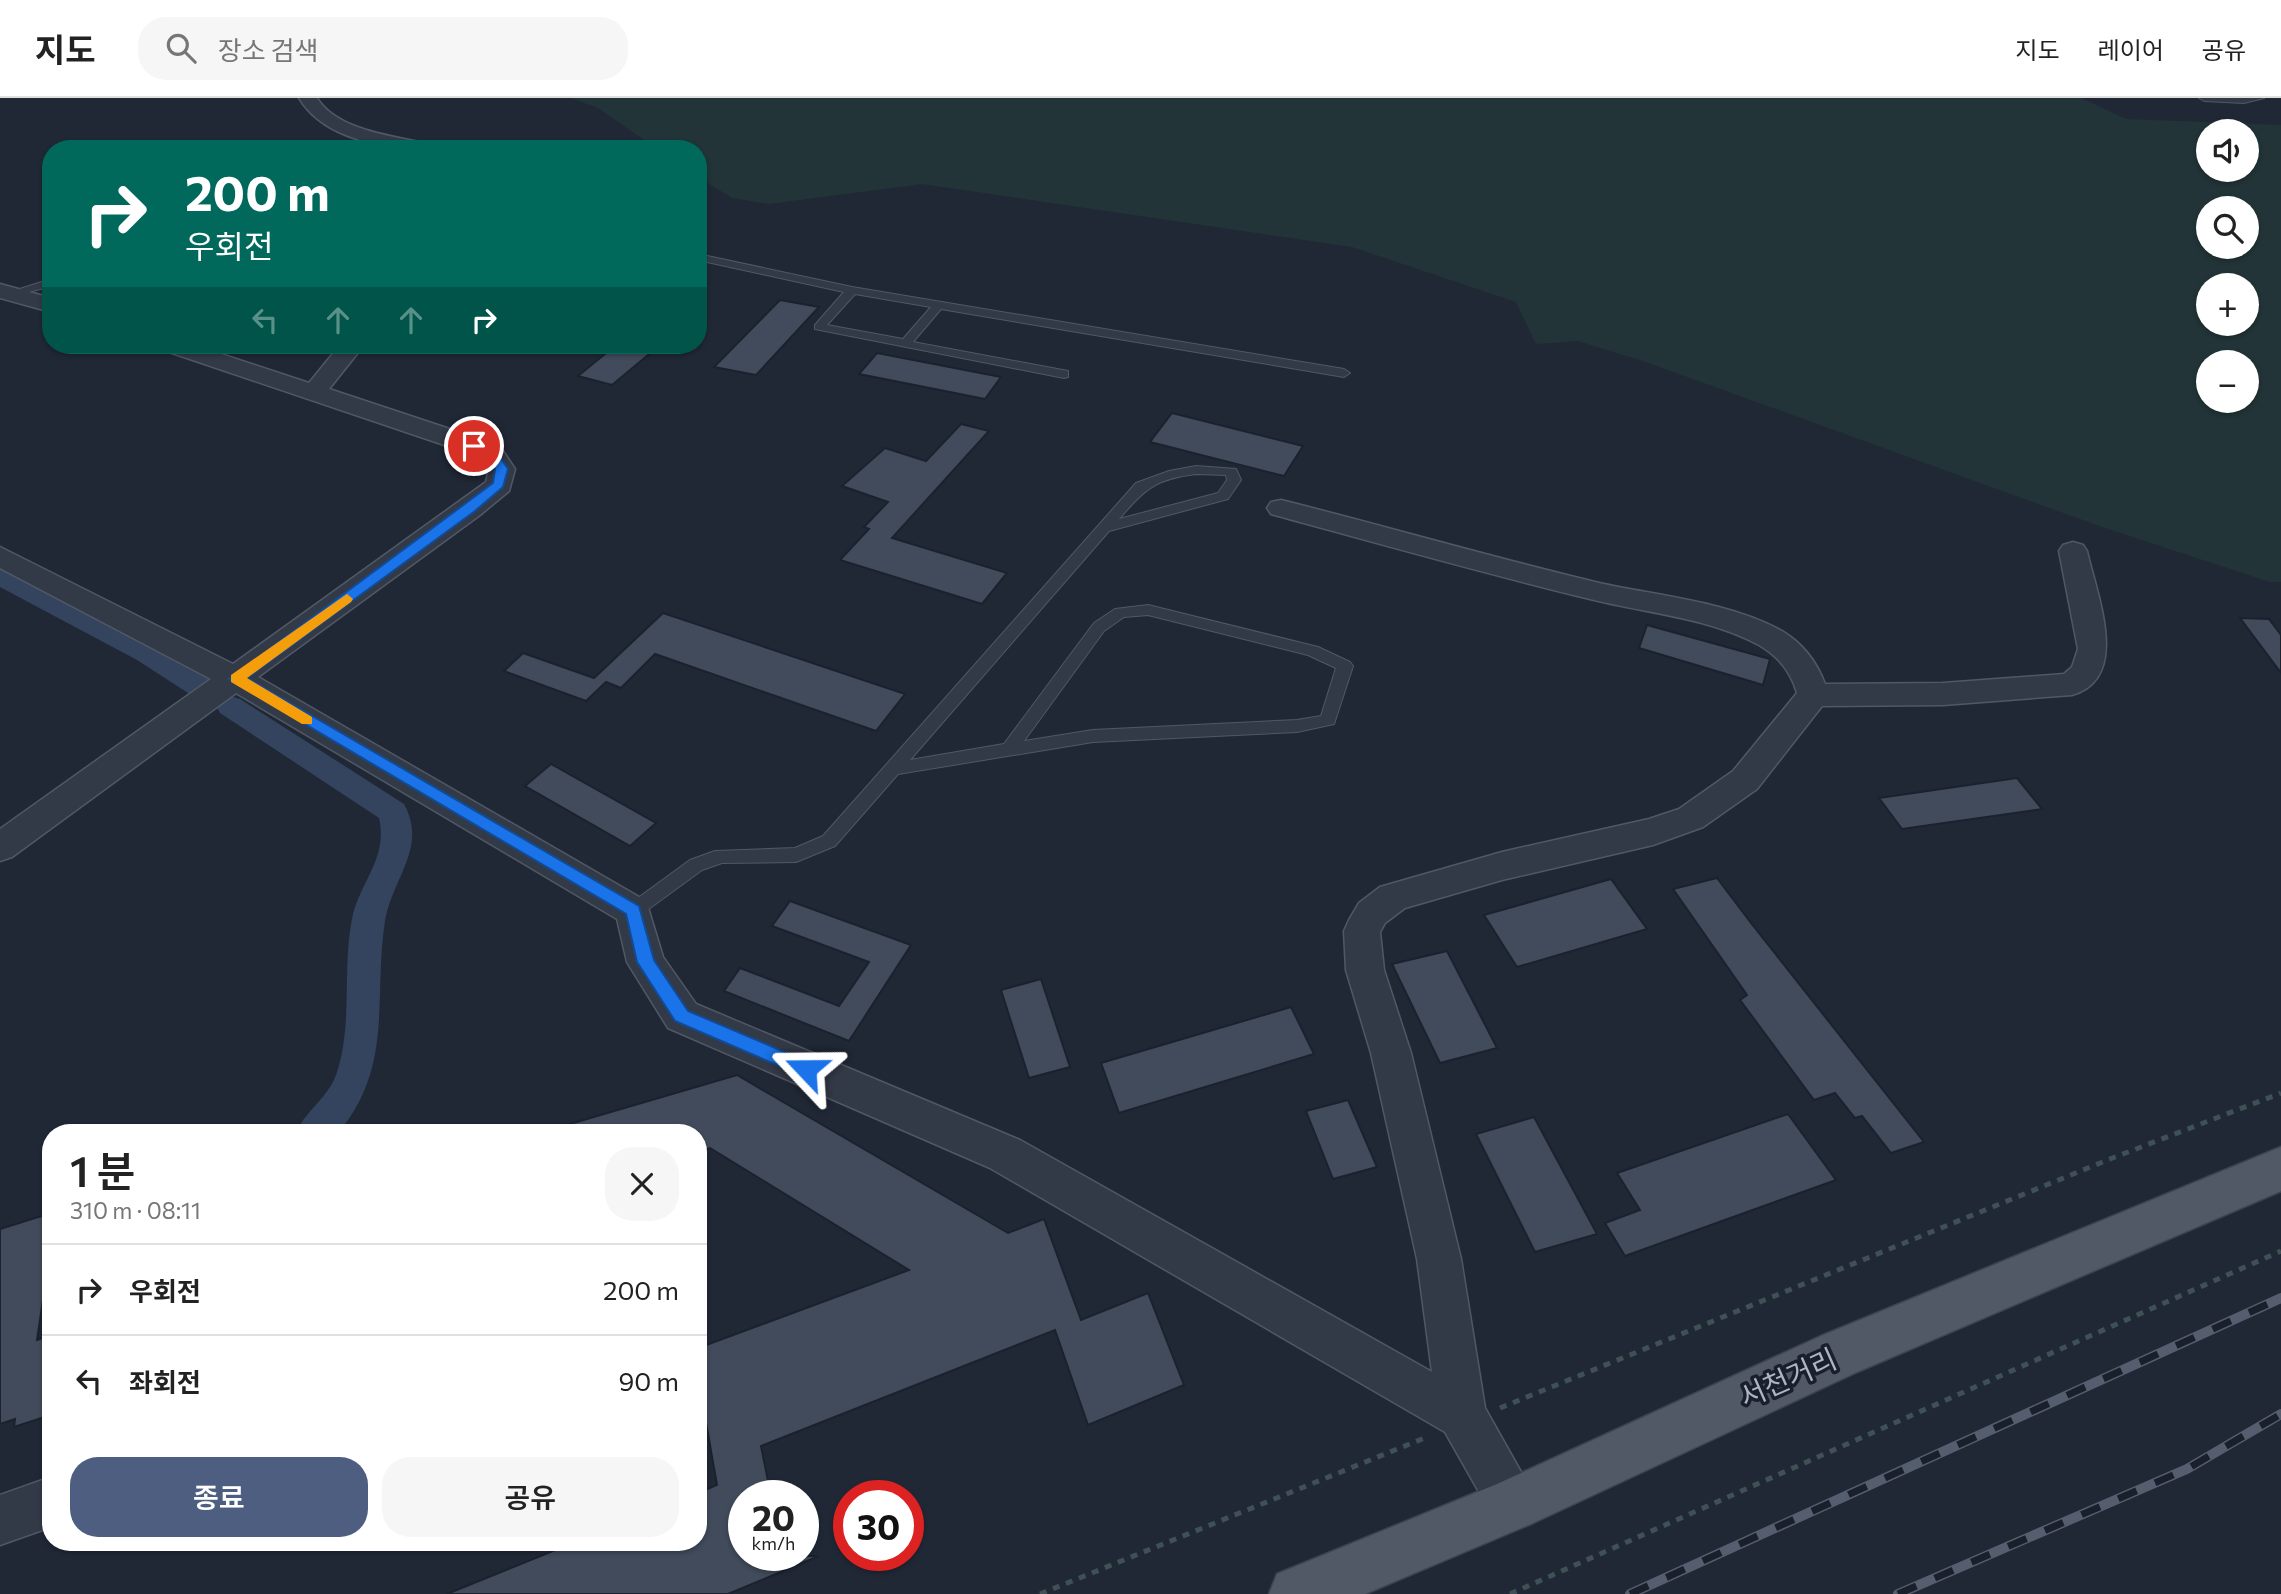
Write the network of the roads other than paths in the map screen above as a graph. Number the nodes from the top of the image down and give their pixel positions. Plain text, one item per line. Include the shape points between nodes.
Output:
1 (309, 98) edge
2 (2204, 98) edge
3 (2259, 98) edge
4 (395, 140) edge
5 (707, 259) edge
6 (42, 284) edge
7 (852, 289) junction
8 (5, 293) edge
9 (42, 303) edge
10 (939, 304) junction
11 (905, 344) junction
12 (198, 354) edge
13 (345, 354) edge
14 (1344, 373) dead end
15 (1064, 374) dead end
16 (314, 393) junction
17 (1281, 508) dead end
18 (1107, 527) junction
19 (2073, 551) dead end
20 (0, 556) edge
21 (236, 679) junction
22 (1813, 695) junction
23 (1009, 750) junction
24 (896, 768) junction
25 (0, 847) edge
26 (633, 911) junction
27 (2281, 1169) edge
28 (1464, 1419) junction
29 (1514, 1504) junction
30 (42, 1505) edge
31 (0, 1520) edge
32 (1297, 1594) edge

1 - 4 street via 313,110 327,120
2 - 3 lane
5 - 7 lane
6 - 8 lane
7 - 10 lane
7 - 11 lane via 819,327
8 - 9 street
10 - 11 lane
10 - 14 lane
11 - 15 lane
12 - 16 street
13 - 16 street
16 - 21 street via 474,446 494,457 502,469 499,485
17 - 22 street via 1738,624 1793,655 1807,673
18 - 18 lane via 1141,486 1158,477 1208,468 1231,472 1234,480 1223,496
18 - 24 lane
19 - 22 street via 2093,649 2086,672 2072,684 1943,694
20 - 21 street
21 - 25 street
21 - 26 street
22 - 28 street via 1745,780 1691,818 1653,832 1502,866 1393,897 1372,913 1362,931 1365,970 1391,1053 1439,1259
23 - 23 lane via 1093,736 1297,726 1328,720 1345,666 1313,651 1148,610 1120,612 1099,627
23 - 24 lane
24 - 26 lane via 829,841 796,855 721,856 696,865
26 - 28 street via 646,962 682,1016 1005,1154
27 - 29 main road, 서천거리 via 1839,1354
28 - 29 street
29 - 32 main road, 서천거리
30 - 31 street

